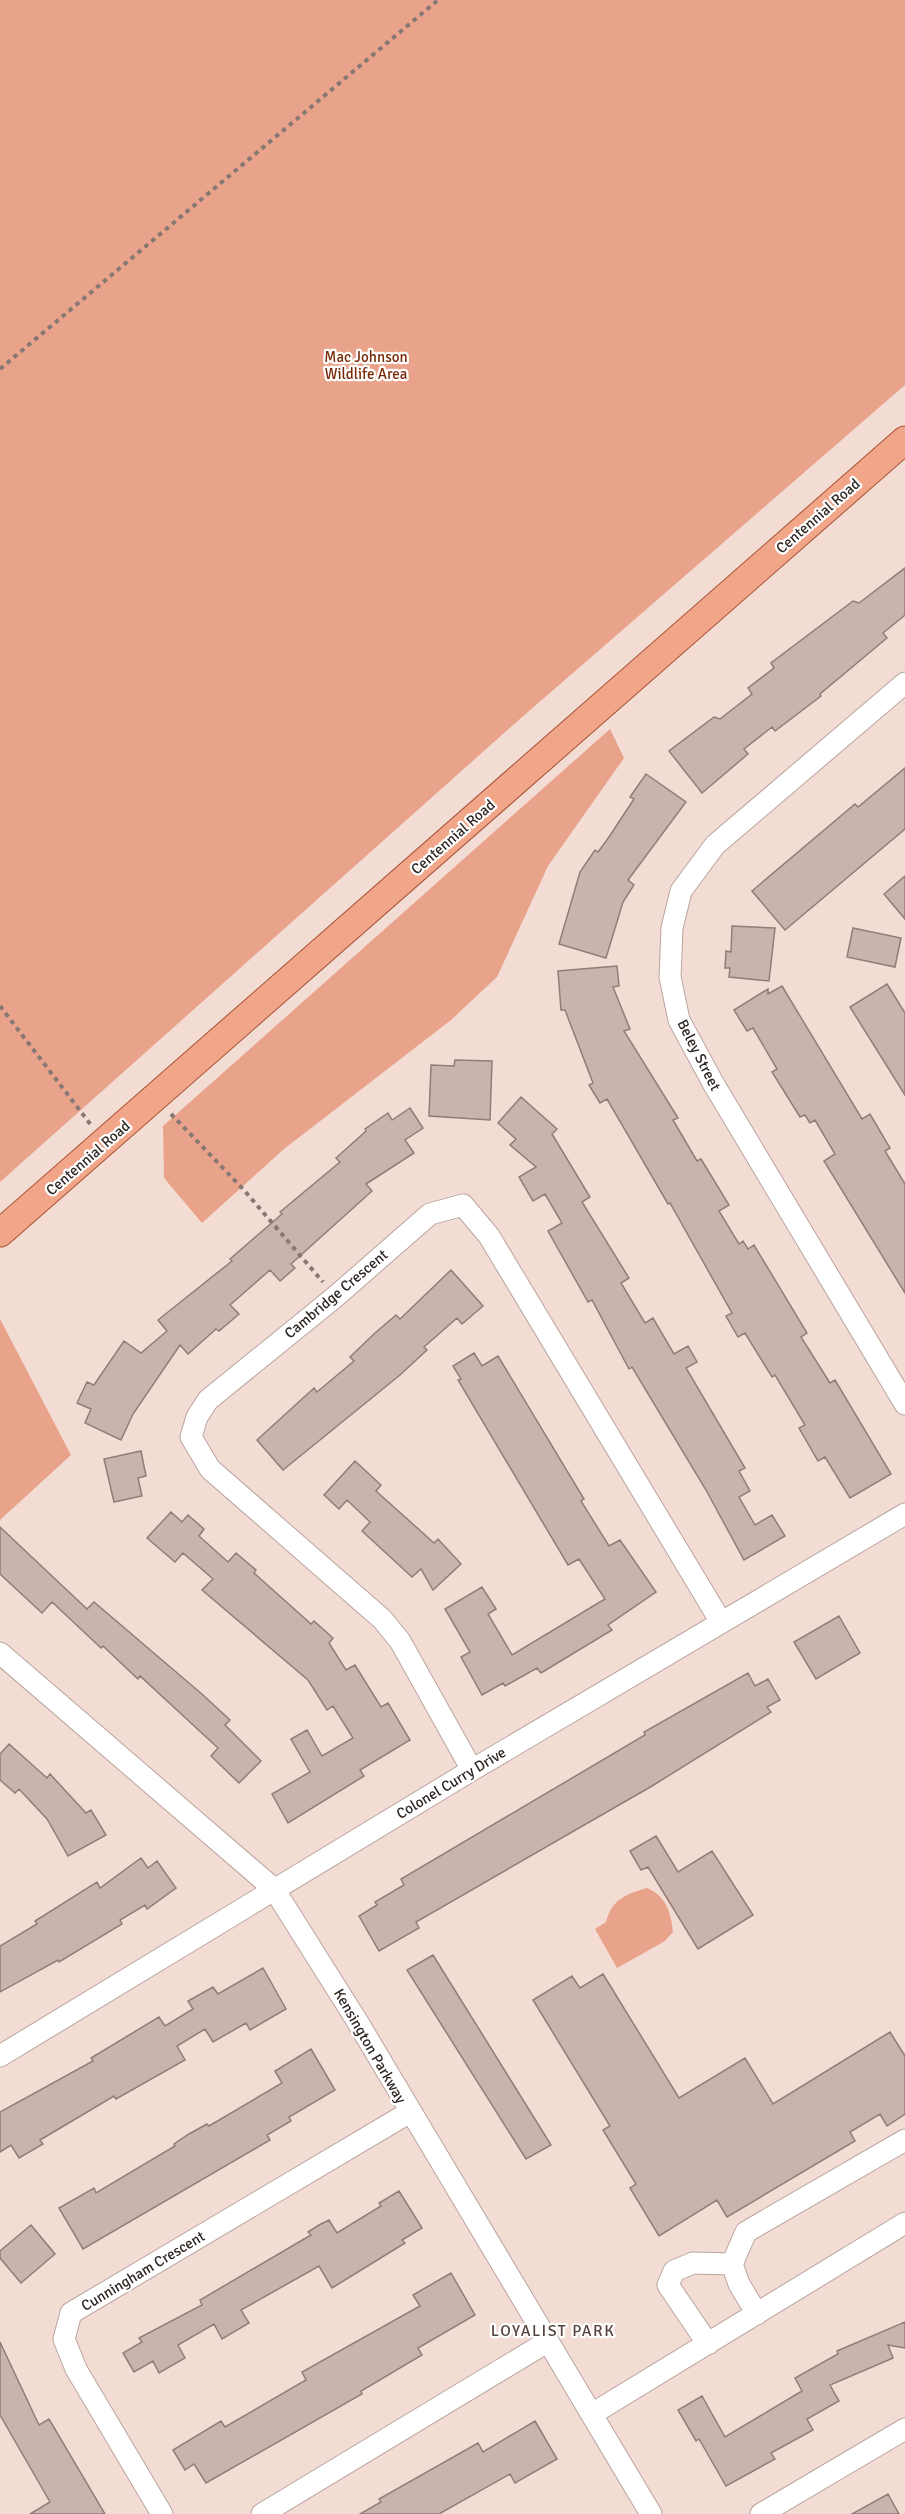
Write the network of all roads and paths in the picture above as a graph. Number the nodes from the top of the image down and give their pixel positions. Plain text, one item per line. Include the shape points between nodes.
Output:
1 (438, 0) edge
2 (0, 369) edge
3 (905, 440) edge
4 (905, 683) edge
5 (0, 1006) edge
6 (156, 1098) junction
7 (105, 1143) junction
8 (0, 1233) edge
9 (335, 1297) junction
10 (905, 1404) edge
11 (905, 1514) edge
12 (722, 1622) junction
13 (4, 1665) edge
14 (472, 1770) junction
15 (274, 1889) junction
16 (0, 2056) edge
17 (410, 2112) junction
18 (905, 2140) edge
19 (905, 2223) edge
20 (732, 2264) junction
21 (757, 2314) junction
22 (547, 2342) junction
23 (708, 2344) junction
24 (592, 2414) junction
25 (905, 2429) edge
26 (162, 2514) edge
27 (262, 2514) edge
28 (651, 2514) edge
29 (761, 2514) edge

1 - 2 path
3 - 6 main road, Centennial Road
4 - 10 street, Beley Street via 715,845 681,891 672,928 670,977 680,1020 713,1083
5 - 7 path
6 - 7 main road, Centennial Road
6 - 9 path via 243,1190
7 - 8 main road, Centennial Road
9 - 12 street, Cambridge Crescent via 430,1214 463,1205 489,1236
9 - 14 street, Cambridge Crescent via 208,1400 196,1417 191,1437 210,1469 382,1619 400,1641
11 - 12 street, Colonel Curry Drive
12 - 14 street, Colonel Curry Drive
13 - 15 street, Kensington Parkway
14 - 15 street, Colonel Curry Drive
15 - 16 street, Colonel Curry Drive
15 - 17 street, Kensington Parkway
17 - 22 street, Kensington Parkway
17 - 26 street, Cunningham Crescent via 71,2313 64,2339 76,2369
18 - 20 street via 746,2232
19 - 21 street
20 - 21 street
20 - 23 street via 693,2264 674,2271 668,2285
21 - 23 street
22 - 24 street, Kensington Parkway
22 - 27 street
23 - 24 street
24 - 28 street, Kensington Parkway
25 - 29 street

